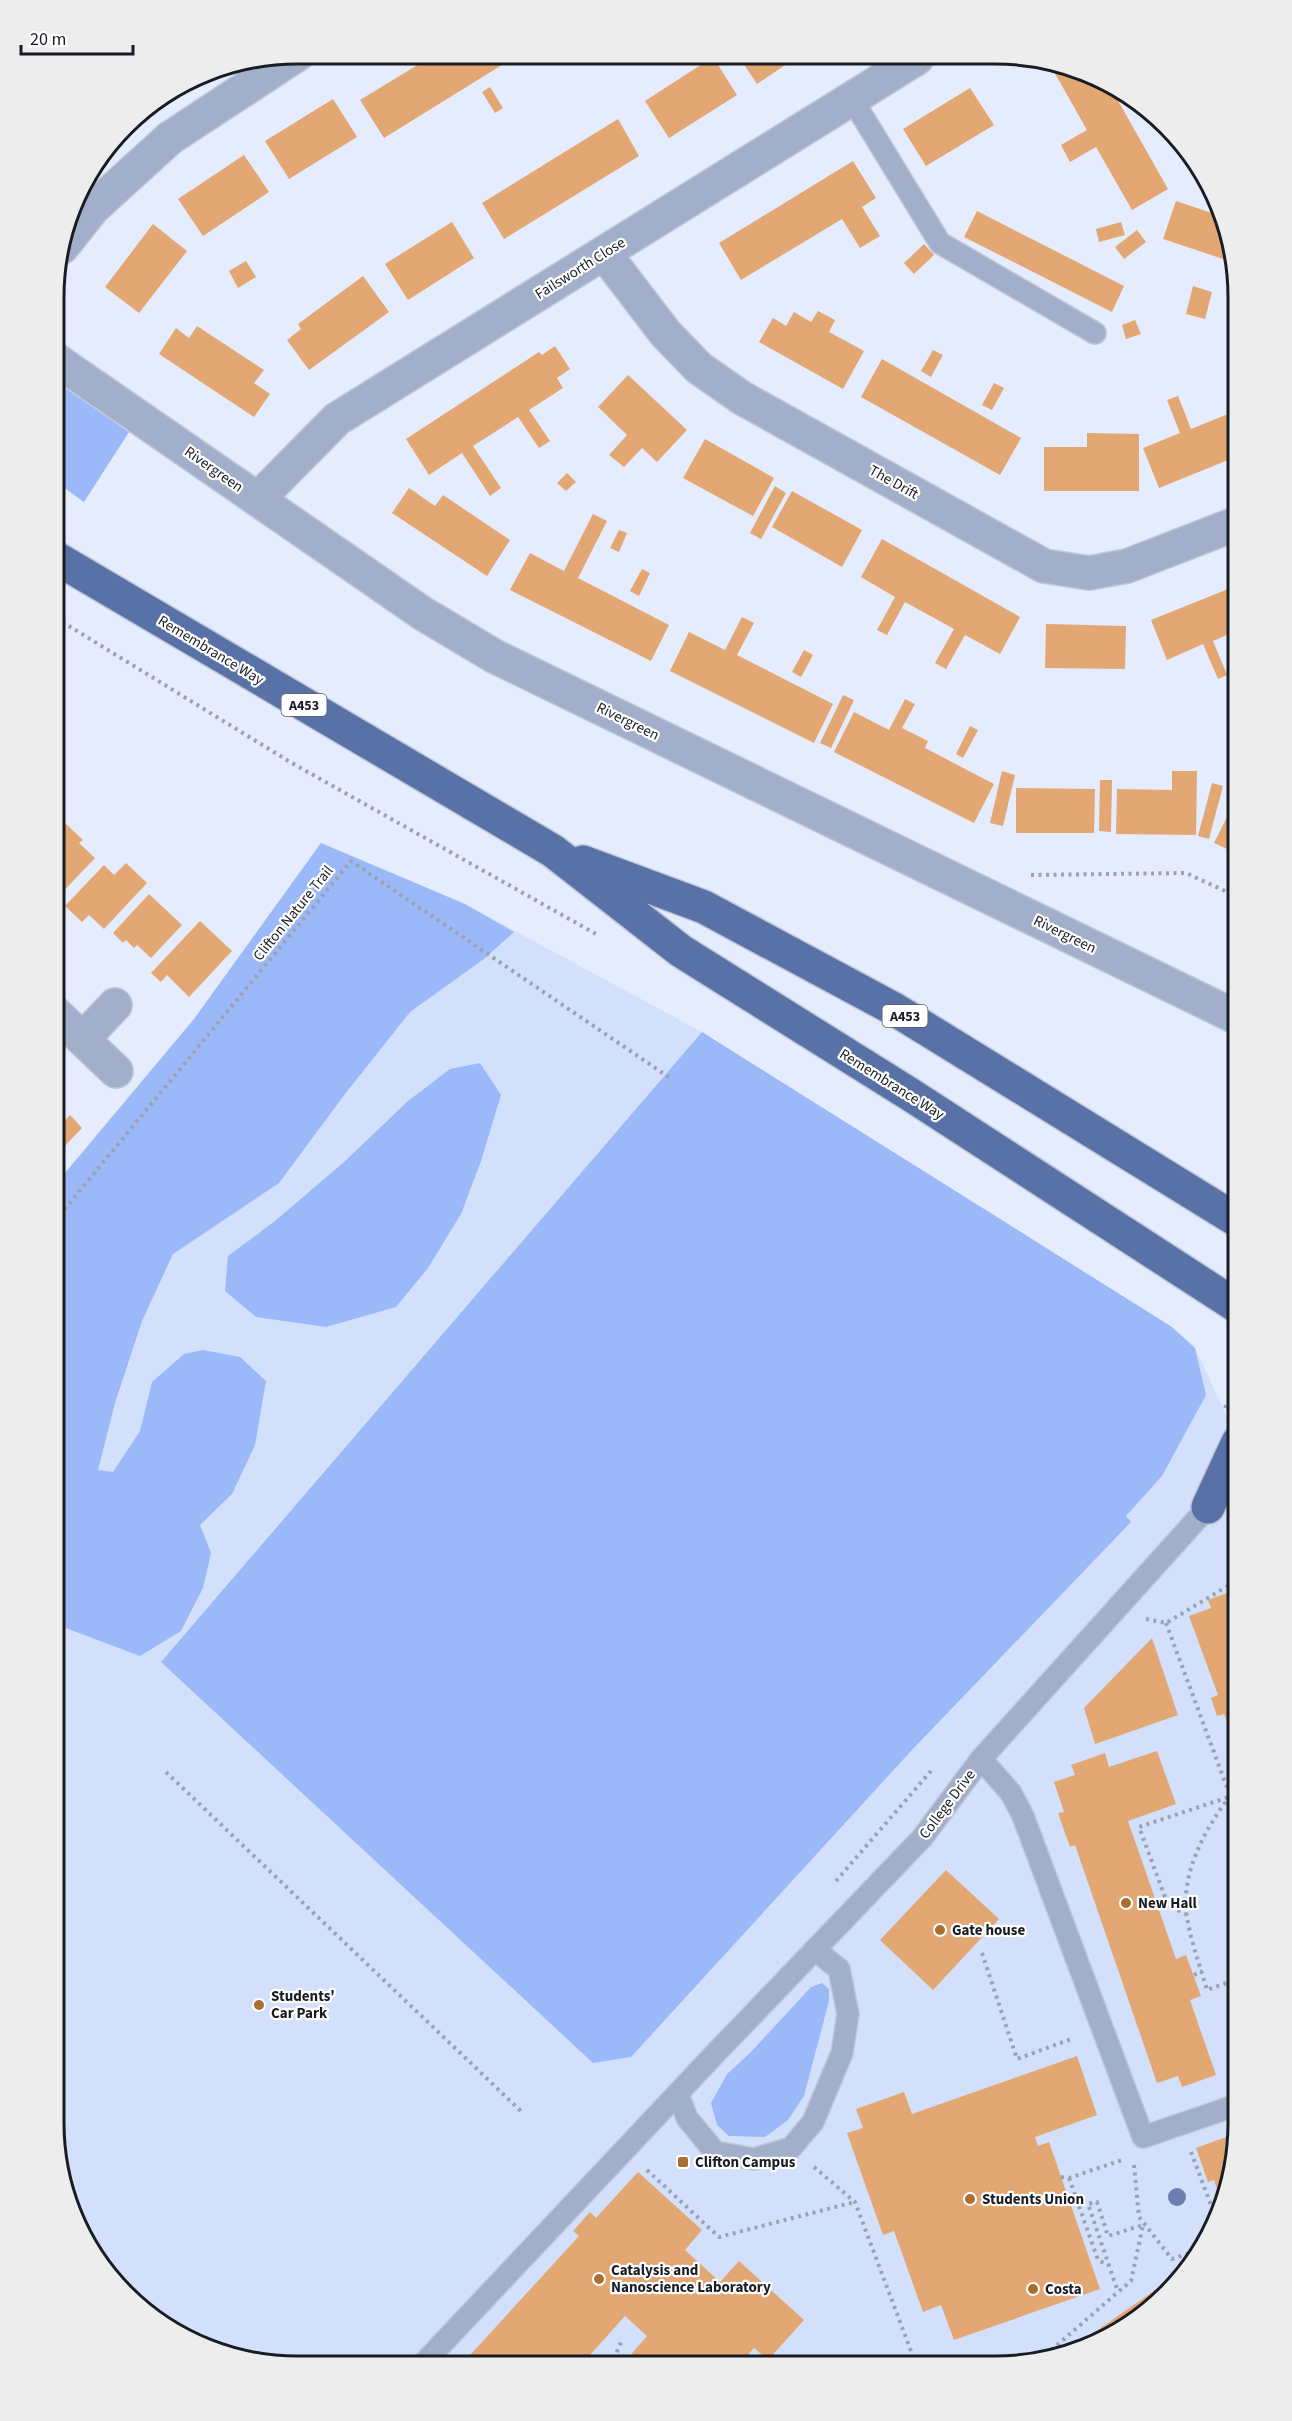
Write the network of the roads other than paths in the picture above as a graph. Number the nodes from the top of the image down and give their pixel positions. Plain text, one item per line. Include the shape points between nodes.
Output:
1 (907, 64) edge
2 (281, 65) edge
3 (852, 99) junction
4 (73, 233) edge
5 (604, 253) junction
6 (1095, 333) dead end
7 (64, 366) edge
8 (258, 500) junction
9 (1228, 527) edge
10 (64, 563) edge
11 (553, 851) junction
12 (115, 1005) dead end
13 (1228, 1013) edge
14 (64, 1021) edge
15 (83, 1039) junction
16 (116, 1071) dead end
17 (1228, 1215) edge
18 (1228, 1301) edge
19 (1228, 1464) edge
20 (1228, 1492) edge
21 (1208, 1507) junction
22 (981, 1759) junction
23 (815, 1950) junction
24 (678, 2094) junction
25 (1228, 2108) edge
26 (431, 2356) edge

1 - 3 street, Failsworth Close
2 - 4 street via 170,138 93,208
3 - 5 street, Failsworth Close
3 - 6 lane via 940,243
5 - 8 street, Failsworth Close via 337,419
5 - 9 street, The Drift via 666,334 699,368 741,398 1044,566 1089,573 1127,566
7 - 8 street, Rivergreen
8 - 13 street, Rivergreen via 422,613 494,656
10 - 11 highway, Remembrance Way / A453
11 - 17 highway, Remembrance Way / A453 via 704,907 894,1009
11 - 18 highway, Remembrance Way / A453 via 681,951
12 - 15 street
14 - 15 street
15 - 16 street
19 - 21 highway
20 - 21 highway
21 - 22 lane, College Drive
22 - 23 lane, College Drive via 922,1838
22 - 25 lane via 1011,1793 1023,1815 1140,2146 1180,2124
23 - 24 lane, College Drive
23 - 24 lane via 839,1969 848,2014 842,2053 832,2081 813,2122 791,2148 754,2158 715,2152 687,2118
24 - 26 lane, College Drive

